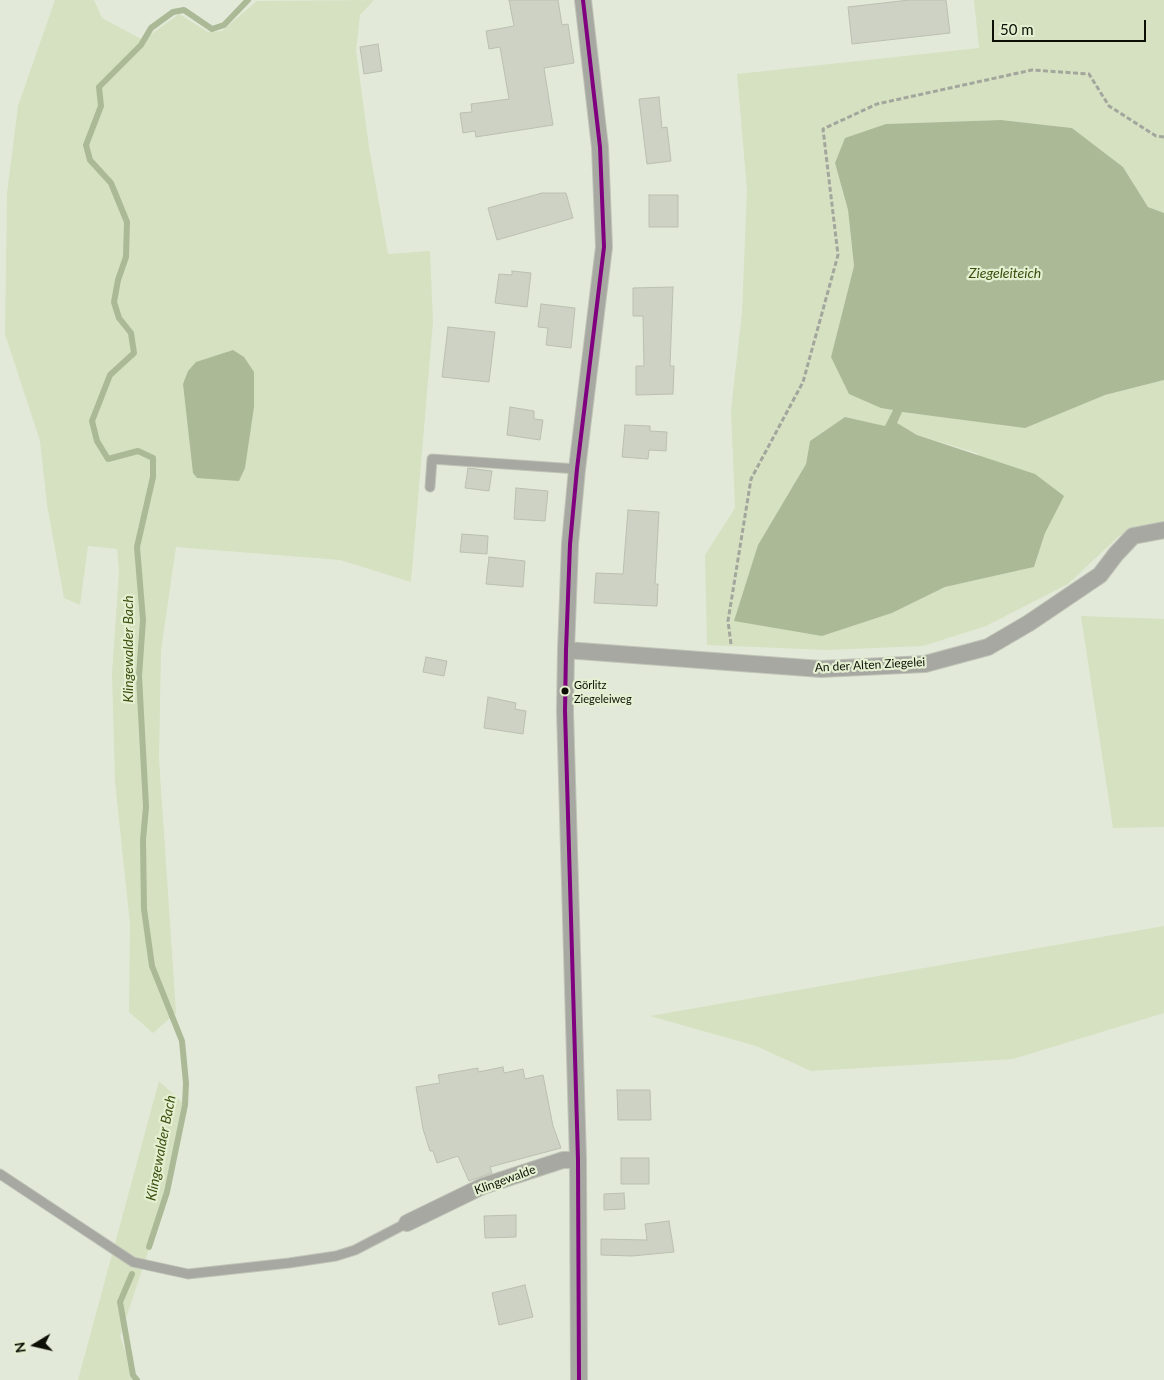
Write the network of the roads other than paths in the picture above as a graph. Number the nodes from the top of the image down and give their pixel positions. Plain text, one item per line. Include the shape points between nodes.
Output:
1 (583, 0) edge
2 (577, 469) junction
3 (430, 487) dead end
4 (1164, 530) edge
5 (566, 650) junction
6 (578, 1160) junction
7 (0, 1174) edge
8 (407, 1223) joint
9 (579, 1380) edge

1 - 2 street via 600,147 604,247
2 - 3 lane via 432,459
2 - 5 street
4 - 5 street, An der Alten Ziegelei via 1133,536 1100,575 1029,623 988,646 924,664 821,669
5 - 6 street
6 - 8 street, Klingewalde via 563,1160 483,1186
6 - 9 street
7 - 8 lane via 133,1262 188,1274 336,1256 355,1250

